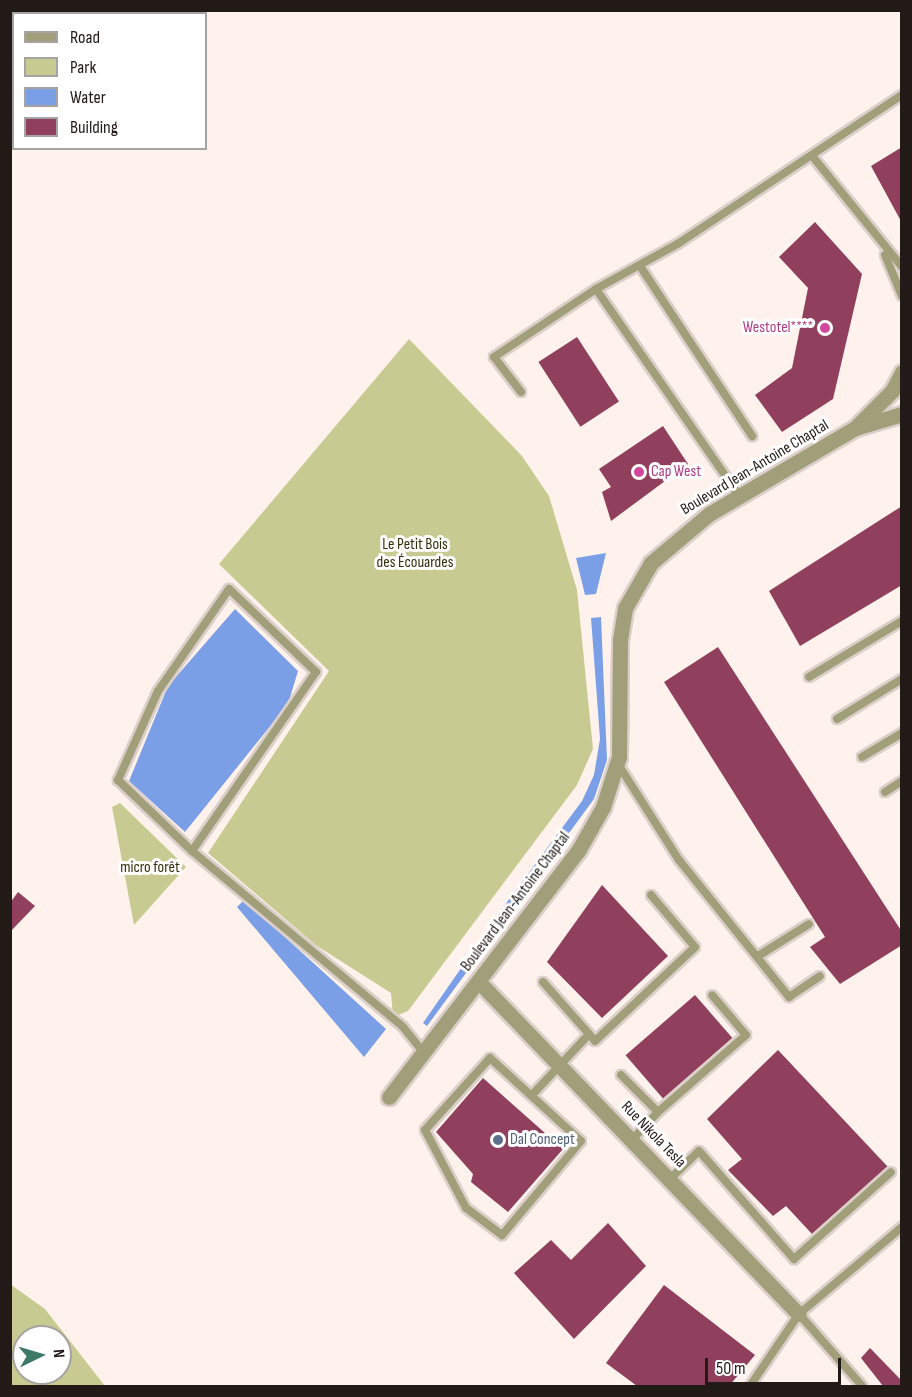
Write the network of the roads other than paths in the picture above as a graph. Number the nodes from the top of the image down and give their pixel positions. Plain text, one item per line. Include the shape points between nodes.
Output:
1 (902, 95) edge
2 (813, 157) junction
3 (883, 250) junction
4 (640, 266) junction
5 (902, 267) edge
6 (596, 289) junction
7 (902, 296) edge
8 (902, 372) edge
9 (521, 392) dead end
10 (902, 414) edge
11 (855, 428) junction
12 (752, 436) dead end
13 (740, 497) junction
14 (902, 621) edge
15 (810, 677) dead end
16 (902, 679) edge
17 (837, 719) dead end
18 (902, 733) edge
19 (862, 757) dead end
20 (617, 763) junction
21 (902, 781) edge
22 (885, 792) dead end
23 (192, 851) junction
24 (651, 895) dead end
25 (809, 924) dead end
26 (758, 956) junction
27 (820, 976) dead end
28 (479, 982) junction
29 (543, 982) dead end
30 (712, 995) dead end
31 (589, 1034) junction
32 (421, 1049) junction
33 (559, 1064) junction
34 (621, 1075) dead end
35 (532, 1095) junction
36 (389, 1097) dead end
37 (658, 1112) junction
38 (632, 1140) junction
39 (891, 1172) dead end
40 (670, 1179) junction
41 (902, 1227) edge
42 (799, 1314) junction
43 (750, 1386) edge
44 (862, 1386) edge

1 - 2 lane
2 - 3 lane
2 - 4 lane
3 - 5 lane
3 - 7 lane
4 - 6 lane
4 - 12 lane
6 - 9 lane via 494,357
6 - 13 lane
8 - 11 street, Boulevard Jean-Antoine Chaptal via 885,399
10 - 11 street, Boulevard Jean-Antoine Chaptal
11 - 13 street, Boulevard Jean-Antoine Chaptal
13 - 20 street, Boulevard Jean-Antoine Chaptal via 676,539 632,589 620,640
14 - 15 lane
16 - 17 lane
18 - 19 lane
20 - 26 lane via 679,860
20 - 28 street, Boulevard Jean-Antoine Chaptal via 603,807 578,851
21 - 22 lane
23 - 23 lane via 118,780 158,691 229,589 316,672
23 - 32 lane via 403,1027
24 - 31 lane via 695,947 595,1041
25 - 26 lane
26 - 27 lane via 789,997
28 - 32 street, Boulevard Jean-Antoine Chaptal
28 - 33 street, Rue Nikola Tesla
29 - 31 lane
30 - 37 lane via 746,1035
31 - 33 lane
32 - 36 street, Boulevard Jean-Antoine Chaptal
33 - 35 lane
33 - 38 street, Rue Nikola Tesla
34 - 37 lane
35 - 35 lane via 490,1058 425,1130 466,1208 502,1235 581,1141
37 - 38 lane
38 - 40 street, Rue Nikola Tesla
39 - 40 lane via 794,1259 699,1151
40 - 42 street, Rue Nikola Tesla
41 - 42 lane
42 - 43 lane
42 - 44 lane

